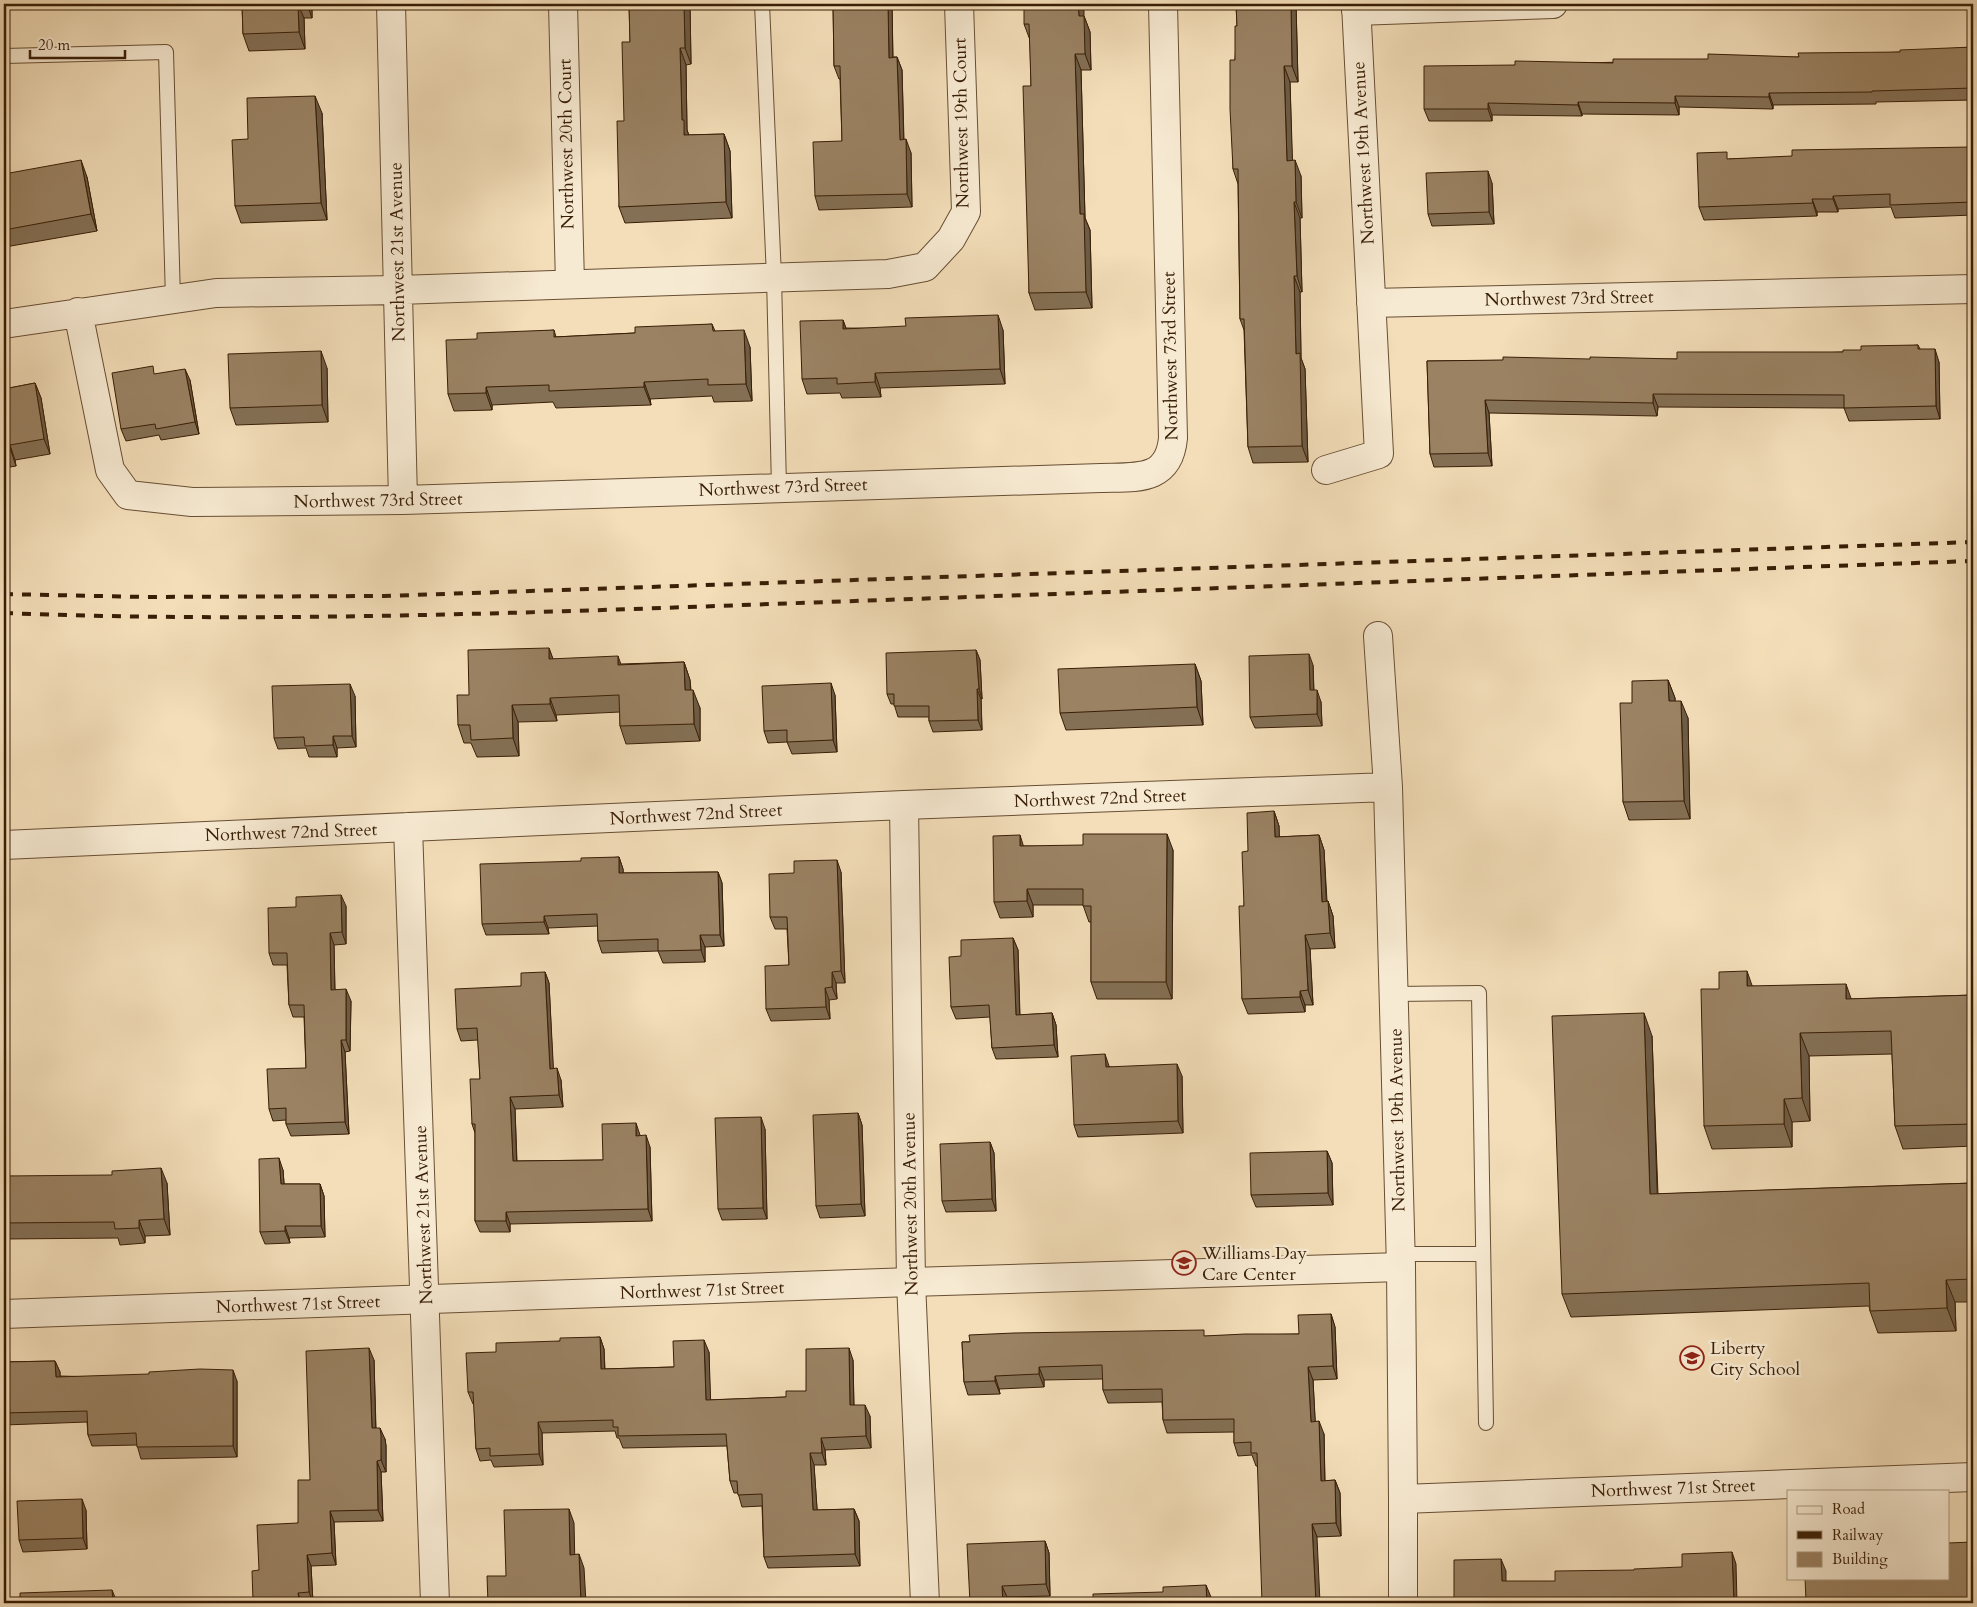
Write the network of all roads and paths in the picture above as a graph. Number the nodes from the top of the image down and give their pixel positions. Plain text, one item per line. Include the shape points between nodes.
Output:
1 (390, 4) edge
2 (563, 4) edge
3 (762, 4) edge
4 (959, 4) edge
5 (1163, 4) edge
6 (1553, 4) edge
7 (1356, 7) edge
8 (4, 56) edge
9 (774, 277) junction
10 (570, 284) junction
11 (398, 290) junction
12 (1973, 290) edge
13 (174, 299) junction
14 (1371, 303) junction
15 (78, 312) junction
16 (4, 324) edge
17 (1326, 470) dead end
18 (779, 487) junction
19 (403, 500) junction
20 (1378, 636) dead end
21 (1388, 787) junction
22 (904, 805) junction
23 (408, 827) junction
24 (4, 845) edge
25 (1394, 994) junction
26 (1483, 1254) junction
27 (1401, 1260) junction
28 (911, 1282) junction
29 (426, 1300) junction
30 (4, 1314) edge
31 (1486, 1423) dead end
32 (1973, 1477) edge
33 (1403, 1499) junction
34 (435, 1603) edge
35 (925, 1603) edge
36 (1403, 1603) edge

1 - 11 street, Northwest 21st Avenue
2 - 10 street, Northwest 20th Court
3 - 9 lane
4 - 9 street, Northwest 19th Court via 966,212 951,239 926,267 888,274
5 - 18 street, Northwest 73rd Street via 1172,438 1169,459 1151,474 1139,476
6 - 7 street
7 - 14 street, Northwest 19th Avenue
8 - 13 lane via 166,52
9 - 10 street
9 - 18 lane
10 - 11 street
11 - 13 street via 216,293
11 - 19 street, Northwest 21st Avenue
12 - 14 street, Northwest 73rd Street
13 - 15 street
14 - 17 street via 1379,454
15 - 16 street
15 - 19 street, Northwest 73rd Street via 110,470 128,495 192,502
18 - 19 street, Northwest 73rd Street
20 - 21 street, Northwest 19th Avenue
21 - 22 street, Northwest 72nd Street
21 - 25 street, Northwest 19th Avenue
22 - 23 street, Northwest 72nd Street
22 - 28 street, Northwest 20th Avenue
23 - 24 street, Northwest 72nd Street
23 - 29 street, Northwest 21st Avenue
25 - 26 lane via 1479,993
25 - 27 street, Northwest 19th Avenue
26 - 27 lane
26 - 31 lane
27 - 28 street, Northwest 71st Street
27 - 33 street, Northwest 19th Avenue
28 - 29 street, Northwest 71st Street
28 - 35 street, Northwest 20th Avenue
29 - 30 street, Northwest 71st Street
29 - 34 street, Northwest 21st Avenue
32 - 33 street, Northwest 71st Street
33 - 36 street, Northwest 19th Avenue

